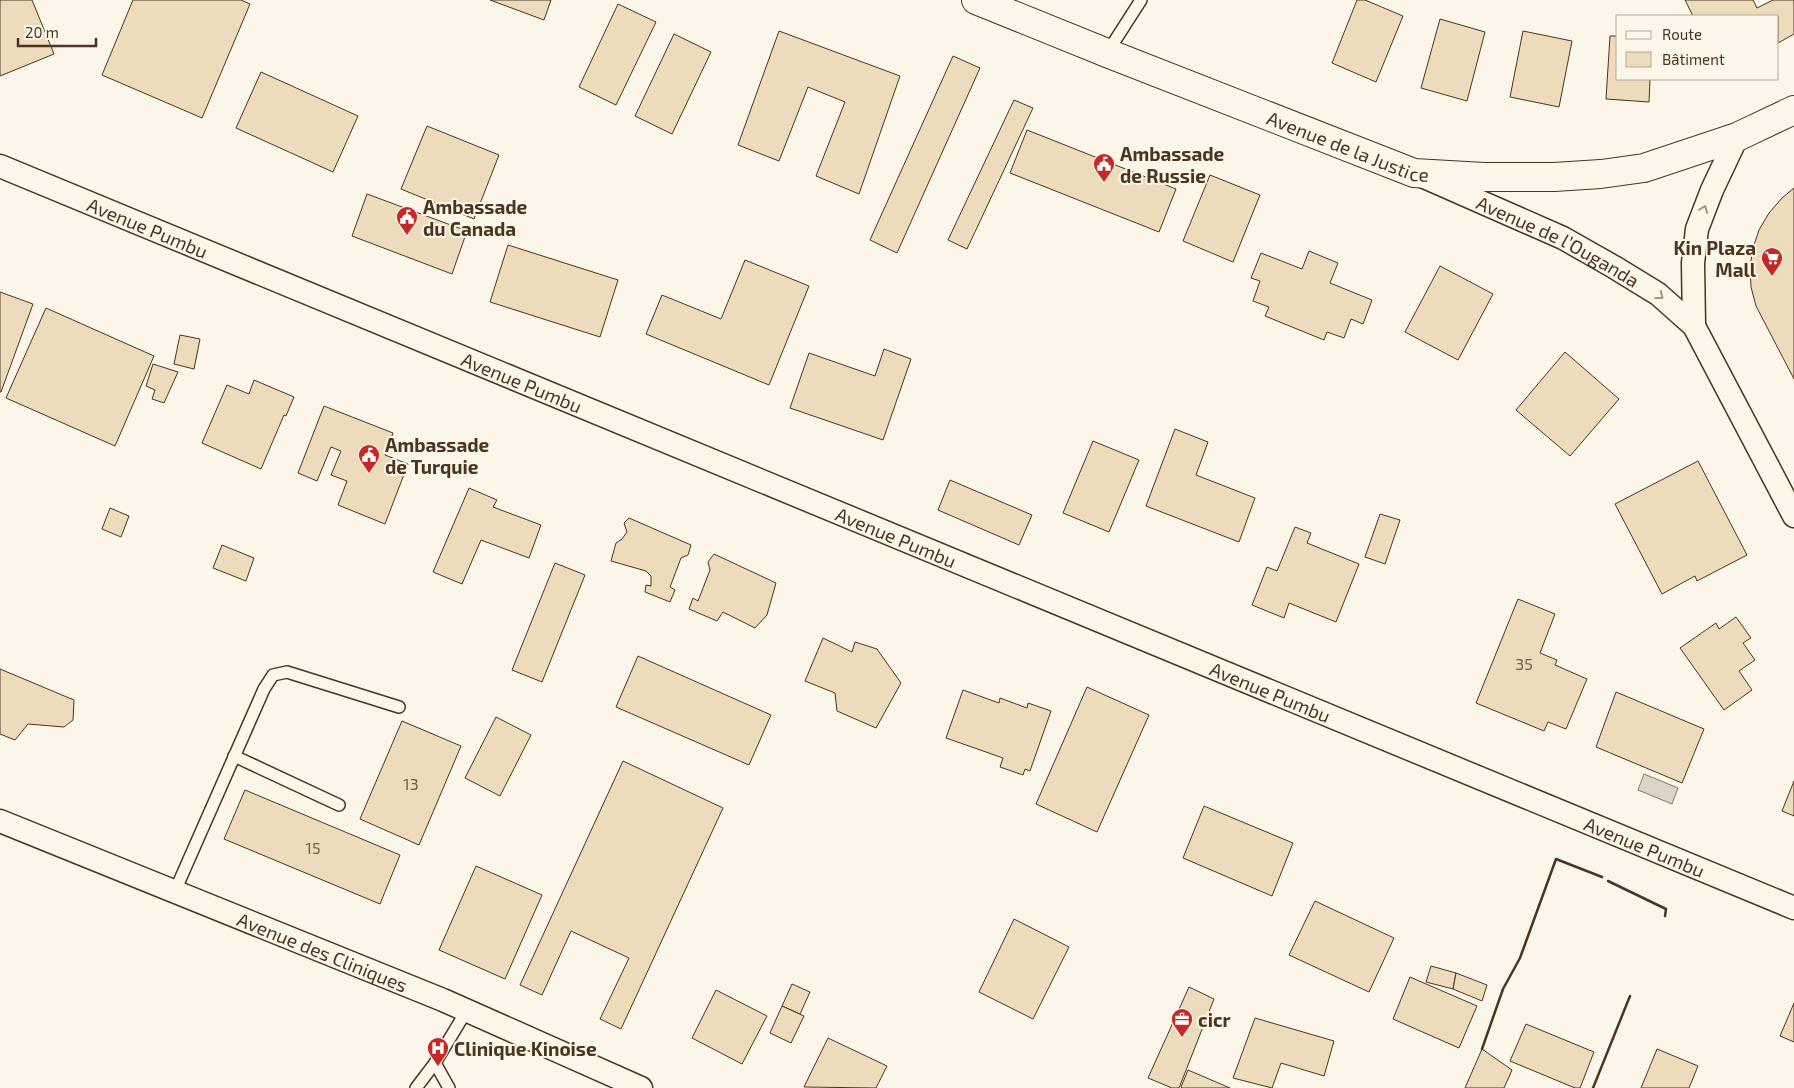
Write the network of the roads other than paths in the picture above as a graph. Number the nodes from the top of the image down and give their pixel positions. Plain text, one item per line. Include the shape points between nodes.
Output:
1 (976, 0) edge
2 (1141, 0) edge
3 (1107, 53) junction
4 (1794, 110) edge
5 (1737, 137) junction
6 (0, 166) edge
7 (1414, 173) junction
8 (1694, 326) junction
9 (1794, 516) edge
10 (399, 707) dead end
11 (234, 756) junction
12 (339, 805) dead end
13 (0, 821) edge
14 (175, 891) junction
15 (1794, 908) edge
16 (467, 1010) junction
17 (435, 1063) junction
18 (416, 1088) edge
19 (449, 1088) edge
20 (641, 1088) edge

1 - 3 main road, Avenue de la Justice
2 - 3 lane
3 - 7 main road, Avenue de la Justice
4 - 5 main road, Avenue de la Justice
5 - 7 main road, Avenue de la Justice via 1644,168 1601,174 1484,177
8 -> 5 street, Avenue de l’Ouganda via 1692,263 1697,229
6 - 15 street, Avenue Pumbu
7 -> 8 street, Avenue de l’Ouganda via 1563,238 1658,294
8 - 9 street, Avenue de l’Ouganda
10 - 11 lane via 287,672 274,676 264,689
11 - 12 lane
11 - 14 lane
13 - 14 street, Avenue des Cliniques
14 - 16 street, Avenue des Cliniques
16 - 17 lane
16 - 20 street, Avenue des Cliniques
17 - 18 lane
17 - 19 lane

